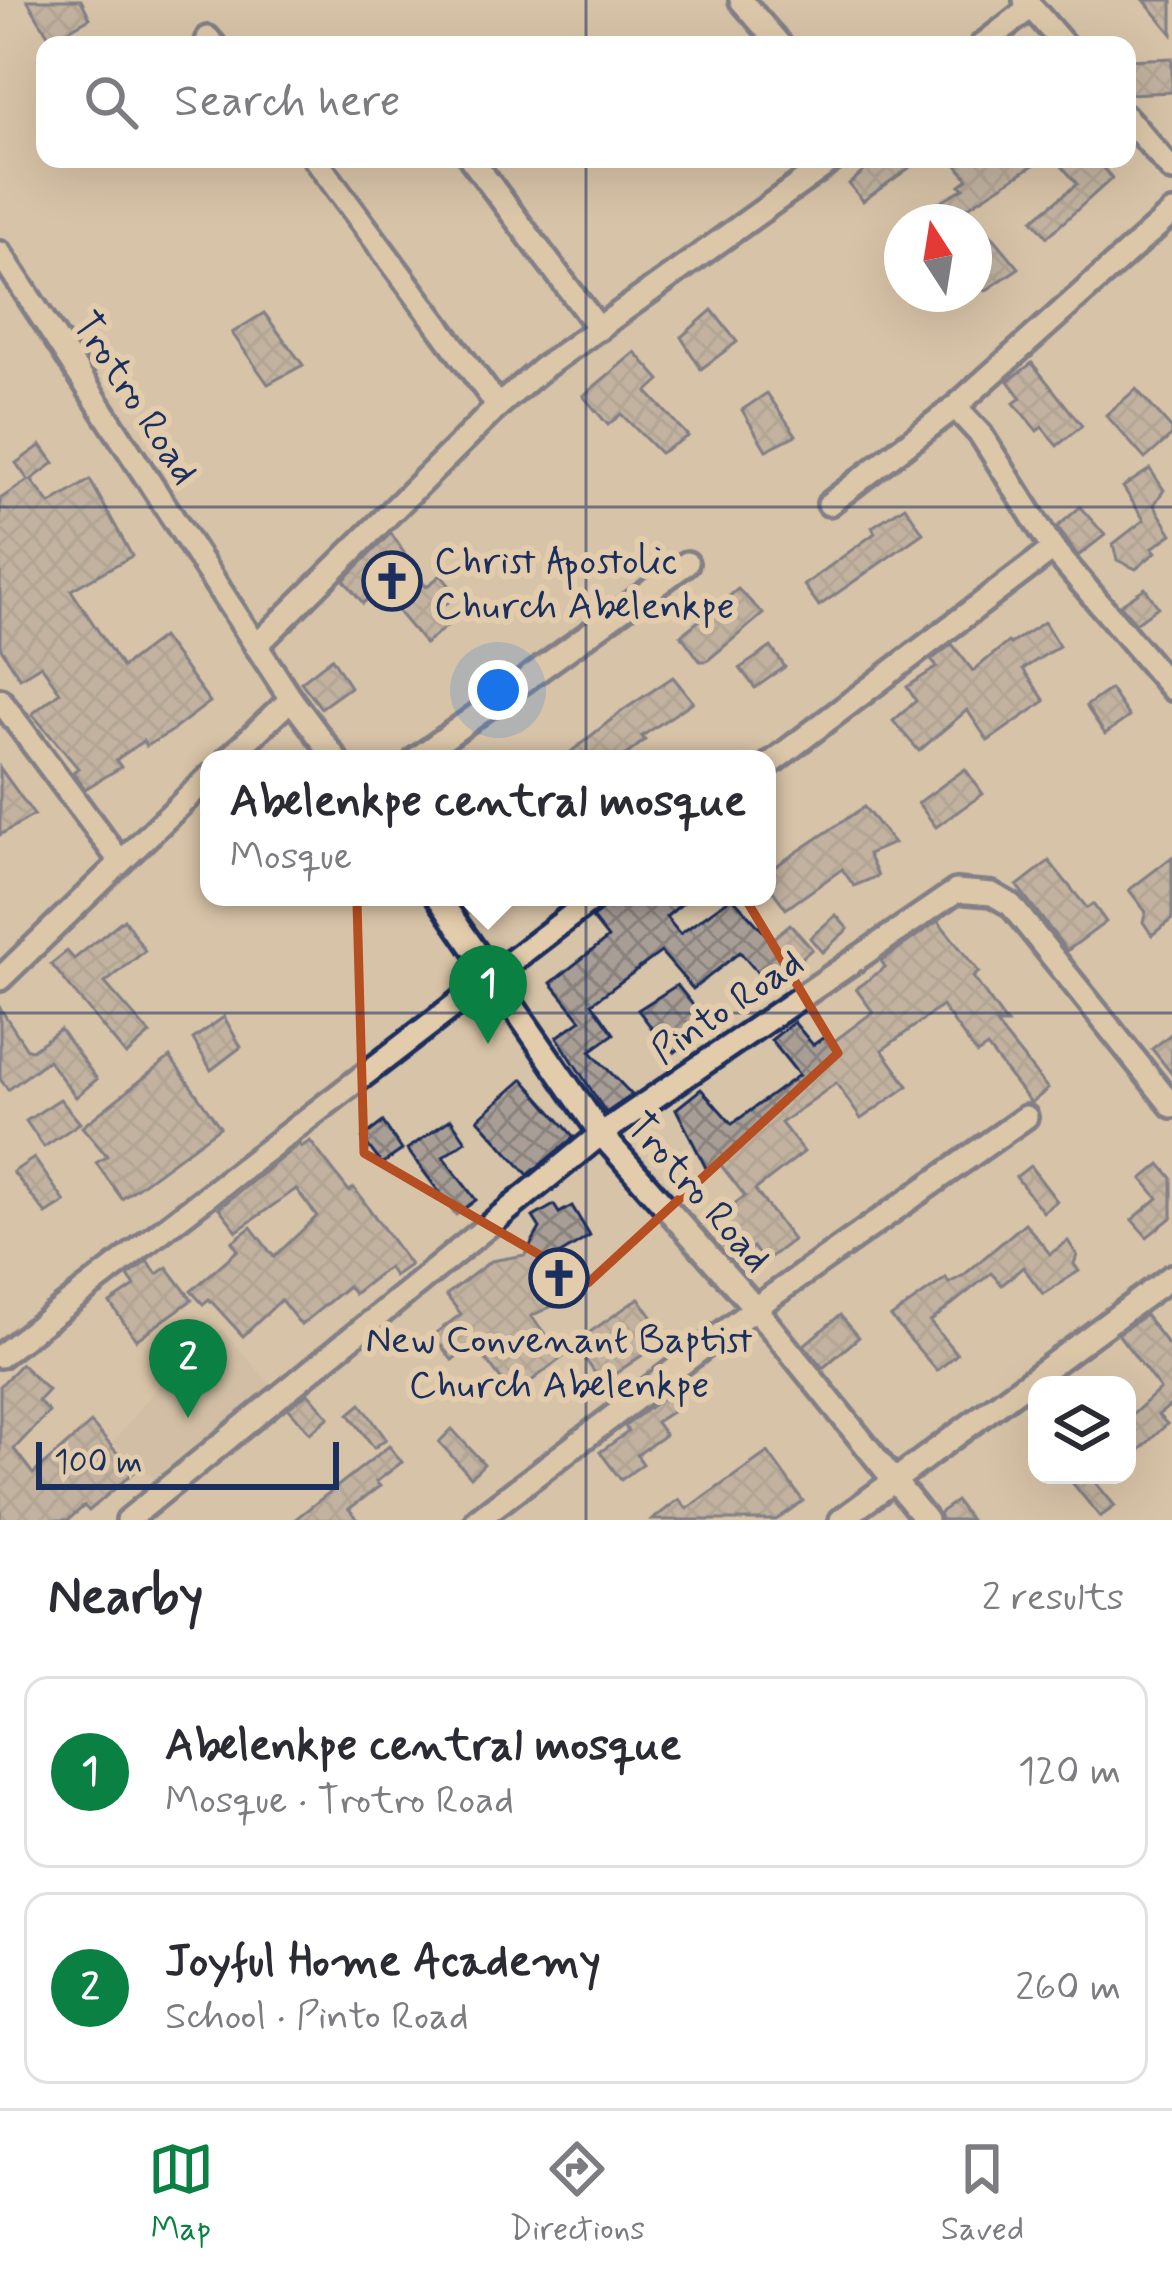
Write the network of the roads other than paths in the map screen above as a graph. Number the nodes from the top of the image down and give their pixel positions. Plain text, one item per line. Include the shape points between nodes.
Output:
1 (742, 0) edge
2 (1028, 4) edge
3 (772, 36) edge
4 (992, 36) edge
5 (1056, 36) edge
6 (1136, 128) edge
7 (322, 168) edge
8 (477, 168) edge
9 (821, 168) edge
10 (1172, 170) edge
11 (1172, 213) edge
12 (0, 253) edge
13 (599, 328) junction
14 (498, 406) junction
15 (955, 407) junction
16 (829, 504) dead end
17 (1052, 548) junction
18 (687, 563) dead end
19 (256, 646) junction
20 (1172, 689) edge
21 (291, 699) junction
22 (0, 701) edge
23 (237, 750) edge
24 (329, 750) edge
25 (428, 750) edge
26 (776, 759) edge
27 (200, 786) edge
28 (120, 862) junction
29 (445, 906) edge
30 (584, 906) edge
31 (495, 974) junction
32 (0, 979) edge
33 (1172, 1106) edge
34 (1026, 1118) dead end
35 (602, 1134) junction
36 (1172, 1276) edge
37 (754, 1308) junction
38 (0, 1356) edge
39 (894, 1481) junction
40 (128, 1520) edge
41 (477, 1520) edge
42 (841, 1520) edge
43 (926, 1520) edge

1 - 3 street
2 - 4 street
2 - 5 street
6 - 10 street
7 - 14 street
8 - 13 street
9 - 13 street
11 - 15 street
12 - 19 street, Trotro Road
13 - 14 street
14 - 19 street
15 - 16 street
15 - 17 street
17 - 20 street
17 - 26 street
18 - 25 street
19 - 21 street, Trotro Road
21 - 23 street
21 - 24 street, Trotro Road
22 - 28 street
27 - 28 street
28 - 32 street
29 - 31 street, Trotro Road
30 - 31 street
31 - 35 street, Trotro Road
31 - 38 street
33 - 35 street, Pinto Road via 1011,905 956,891
34 - 37 street
35 - 37 street, Trotro Road
35 - 40 street, Pinto Road
36 - 39 street
37 - 39 street, Trotro Road
37 - 41 street
39 - 42 street
39 - 43 street, Trotro Road

